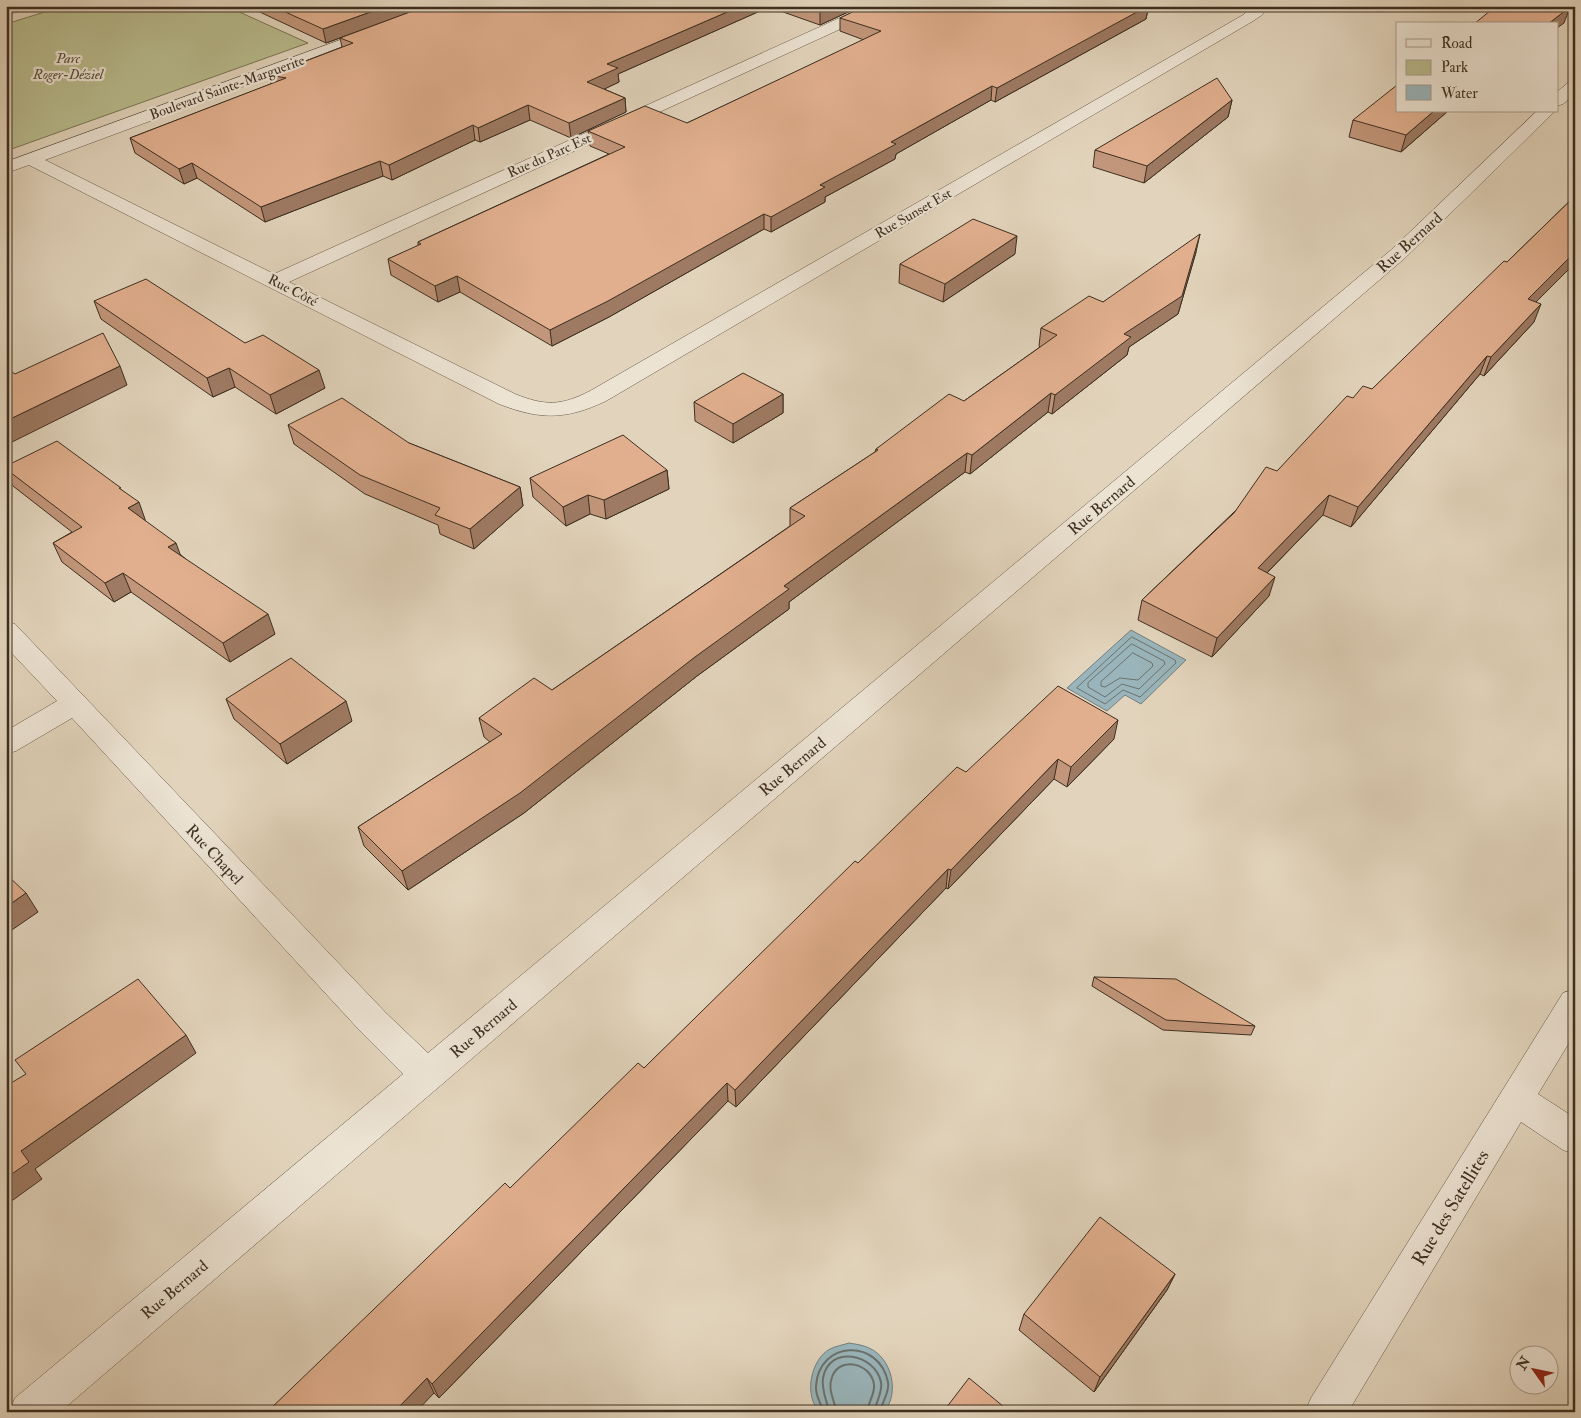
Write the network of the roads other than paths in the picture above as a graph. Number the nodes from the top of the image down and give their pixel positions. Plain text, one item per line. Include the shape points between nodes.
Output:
1 (23, 6) edge
2 (447, 6) edge
3 (879, 6) edge
4 (1261, 6) edge
5 (6, 11) edge
6 (1575, 85) edge
7 (1558, 100) edge
8 (1546, 112) edge
9 (30, 159) junction
10 (6, 168) edge
11 (275, 281) junction
12 (558, 411) joint
13 (6, 630) edge
14 (74, 704) junction
15 (6, 744) edge
16 (1575, 1003) edge
17 (427, 1075) junction
18 (1516, 1099) junction
19 (1575, 1138) edge
20 (29, 1412) edge
21 (1325, 1412) edge

1 - 5 street
2 - 9 street, Boulevard Sainte-Marguerite
3 - 11 street, Rue du Parc Est
4 - 12 street, Rue Sunset Est via 1239,23 606,391 572,408
6 - 7 street
8 - 17 street, Rue Bernard via 1398,254
9 - 10 street, Boulevard Sainte-Marguerite
9 - 11 street, Rue Côté
11 - 12 street, Rue Côté via 507,399 543,411
13 - 14 street, Rue Chapel
14 - 15 street
14 - 17 street, Rue Chapel via 374,1023
16 - 18 street, Rue des Satellites
17 - 20 street, Rue Bernard
18 - 19 street
18 - 21 street, Rue des Satellites

